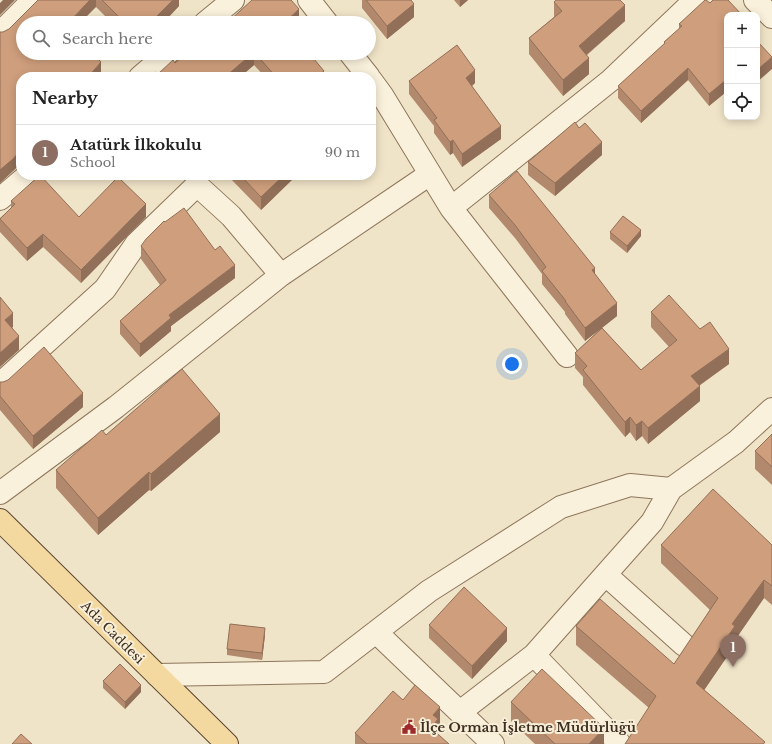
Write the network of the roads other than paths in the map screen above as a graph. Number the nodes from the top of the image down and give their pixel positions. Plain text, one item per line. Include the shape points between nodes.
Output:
1 (33, 0) edge
2 (233, 0) edge
3 (309, 0) edge
4 (695, 0) edge
5 (755, 0) edge
6 (17, 16) edge
7 (214, 16) edge
8 (322, 16) edge
9 (16, 17) edge
10 (772, 17) edge
11 (0, 33) edge
12 (160, 60) edge
13 (356, 60) edge
14 (146, 72) edge
15 (365, 72) edge
16 (376, 87) edge
17 (430, 174) junction
18 (22, 180) edge
19 (0, 198) edge
20 (451, 208) junction
21 (281, 275) junction
22 (567, 356) dead end
23 (0, 384) edge
24 (772, 409) edge
25 (671, 489) junction
26 (0, 493) edge
27 (0, 520) edge
28 (606, 575) junction
29 (376, 632) junction
30 (684, 645) dead end
31 (534, 655) junction
32 (157, 675) junction
33 (460, 712) junction
34 (227, 744) edge
35 (493, 744) edge
36 (620, 744) edge

1 - 6 street
2 - 7 street
3 - 8 street
4 - 20 street via 611,80
5 - 10 street
9 - 11 street
12 - 14 street
13 - 15 street
16 - 17 street
17 - 20 street
17 - 21 street
18 - 19 street
20 - 22 street
21 - 23 street via 231,216 197,185 136,244 104,289
21 - 26 street via 116,407
24 - 25 street via 736,442
25 - 28 street via 652,522
25 - 29 street via 630,485 561,507 429,591
27 - 32 main road, Ada Caddesi
28 - 30 street
28 - 31 street
29 - 32 street via 324,672
29 - 33 street
31 - 33 street
31 - 36 street
32 - 34 main road, Ada Caddesi
33 - 35 street

